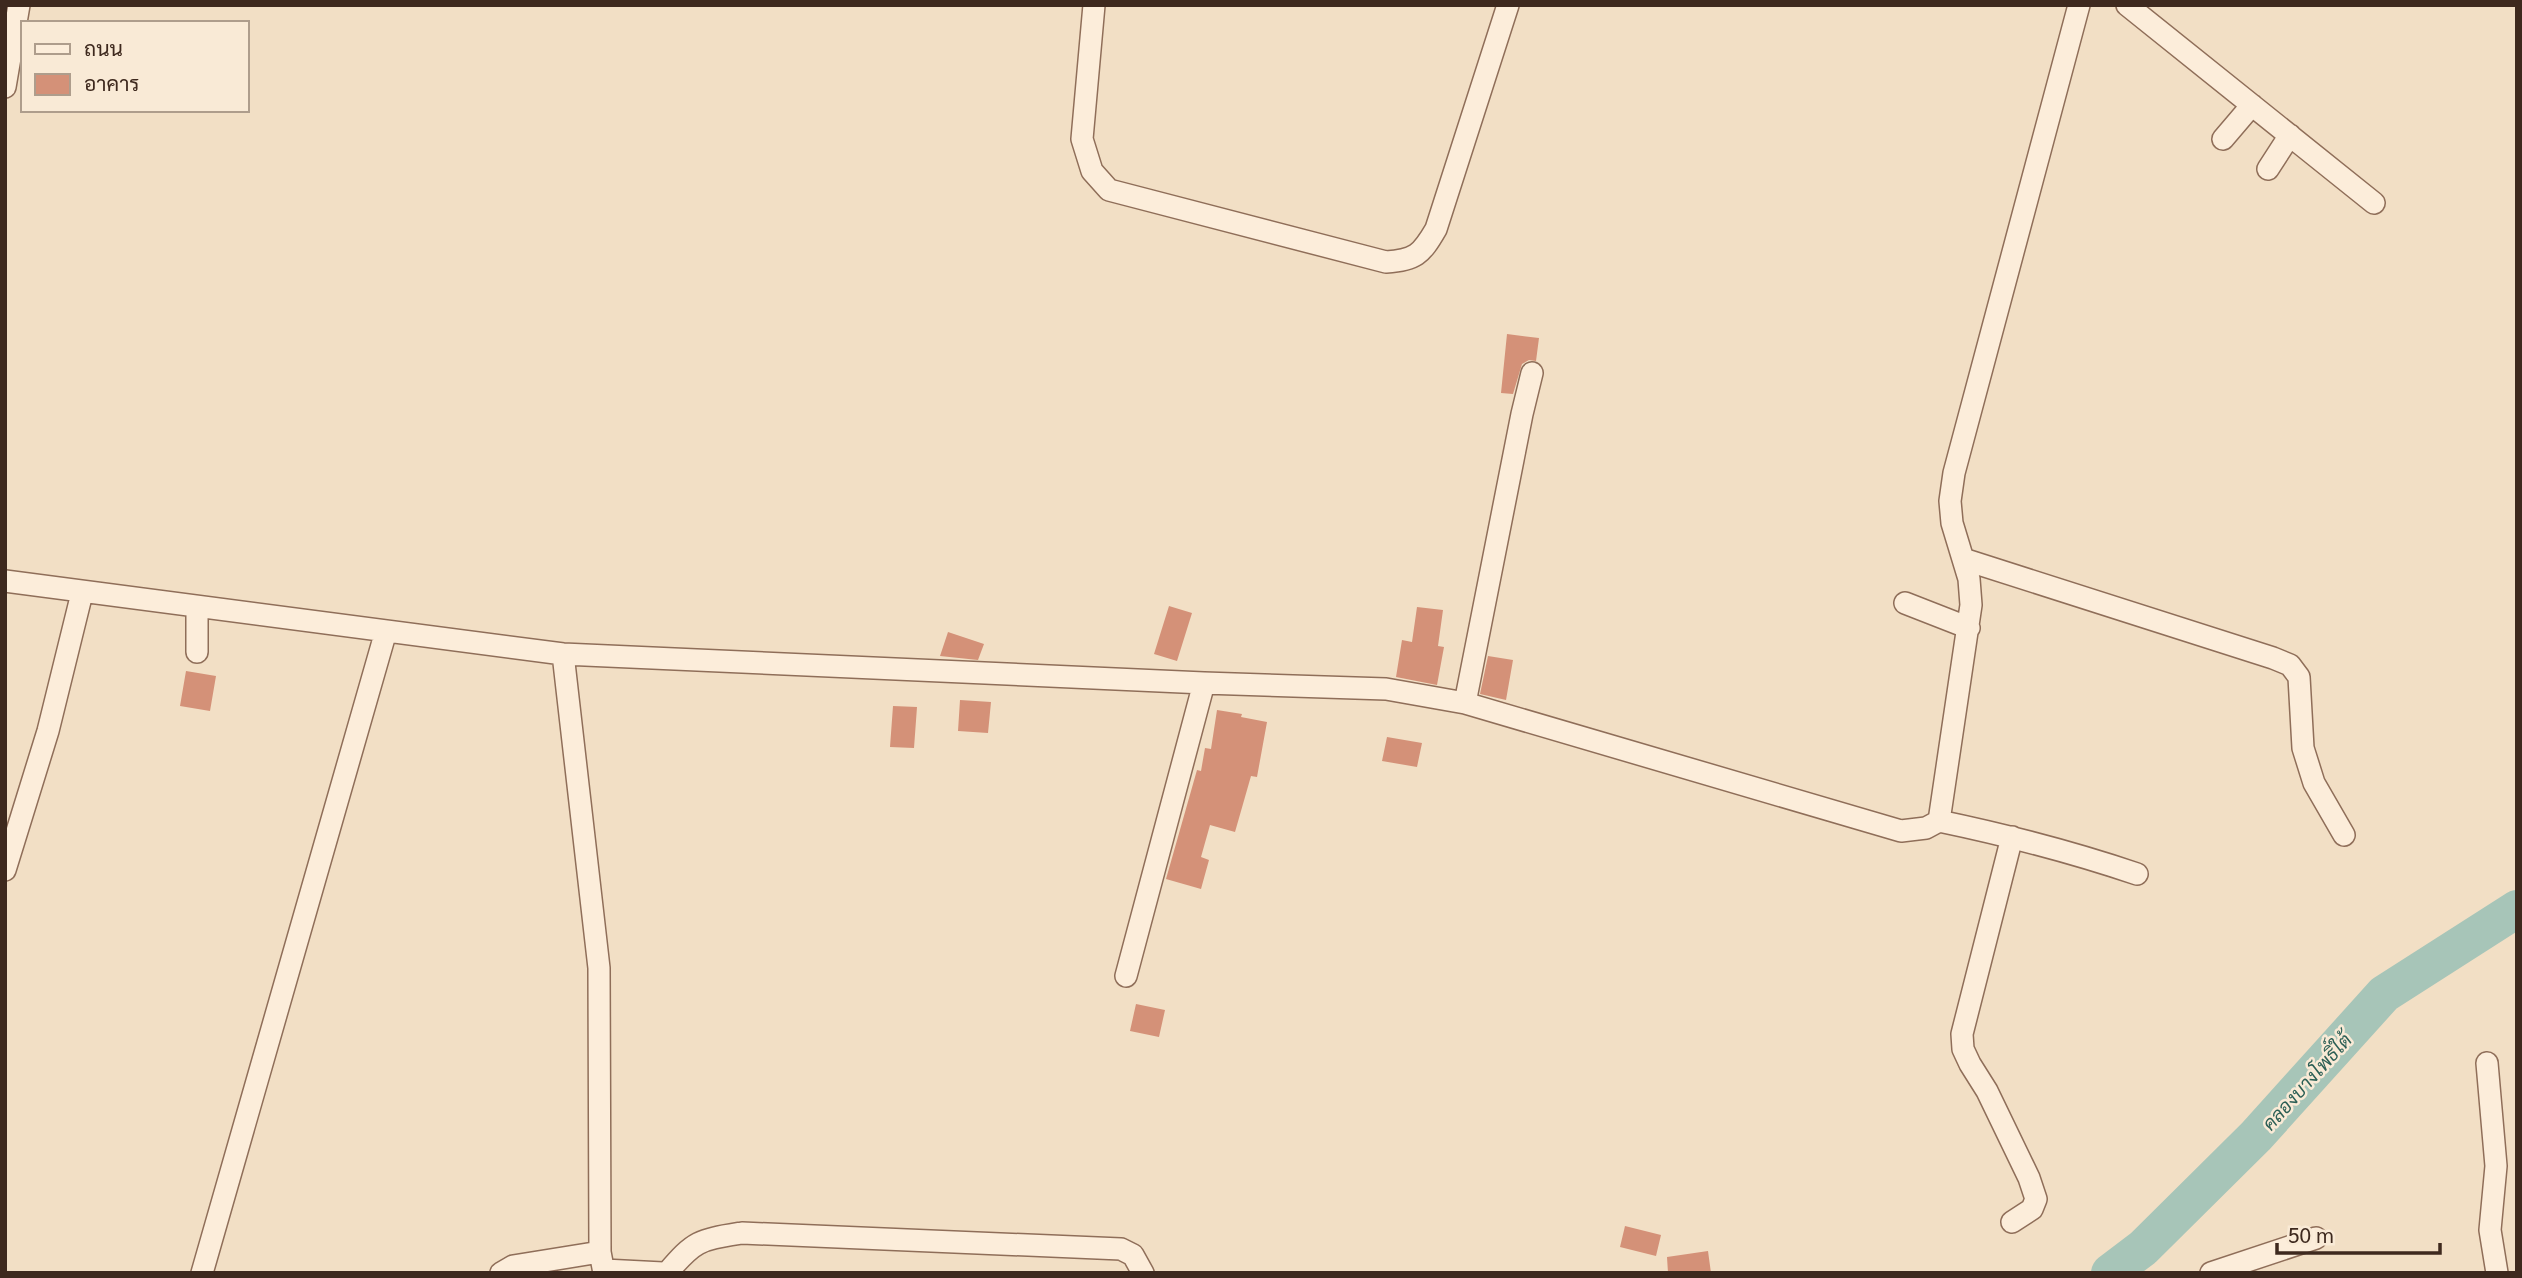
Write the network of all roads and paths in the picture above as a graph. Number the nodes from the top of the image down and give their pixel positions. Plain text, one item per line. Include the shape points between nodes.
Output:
1 (19, 5) edge
2 (1094, 5) edge
3 (1508, 5) edge
4 (2079, 5) edge
5 (2127, 5) edge
6 (5, 87) edge
7 (2252, 105) junction
8 (2290, 135) junction
9 (2223, 139) dead end
10 (2268, 169) dead end
11 (2374, 203) dead end
12 (1532, 373) dead end
13 (1963, 559) junction
14 (5, 581) edge
15 (82, 593) junction
16 (1905, 603) dead end
17 (197, 607) junction
18 (1969, 628) junction
19 (386, 631) junction
20 (197, 652) dead end
21 (563, 654) junction
22 (1204, 683) junction
23 (1465, 703) junction
24 (1939, 821) junction
25 (2344, 835) dead end
26 (2012, 837) junction
27 (5, 870) edge
28 (2137, 874) dead end
29 (1126, 976) dead end
30 (2487, 1063) dead end
31 (2012, 1222) dead end
32 (2316, 1238) dead end
33 (602, 1265) edge
34 (202, 1273) edge
35 (501, 1273) edge
36 (665, 1273) edge
37 (1143, 1273) edge
38 (2211, 1273) edge
39 (2497, 1273) edge

1 - 6 street
2 - 3 street via 1082,139 1092,171 1109,190 1386,262 1408,260 1424,249 1436,229
4 - 13 street via 1954,473 1952,523
5 - 7 street
7 - 8 street
7 - 9 street
8 - 10 street
8 - 11 street
12 - 23 street
13 - 18 street via 1969,579
13 - 25 street via 2290,665 2299,677 2303,748 2314,783
14 - 15 street
15 - 17 street
15 - 27 street via 48,731
16 - 18 street
17 - 19 street
17 - 20 street
18 - 24 street
19 - 21 street
19 - 34 street
21 - 22 street
21 - 33 street via 599,968
22 - 23 street via 1386,689
22 - 29 street
23 - 24 street via 1900,831 1927,828
24 - 26 street
26 - 28 street
26 - 31 street via 1962,1034 1963,1049 2036,1199 2032,1209
30 - 39 street via 2496,1166 2490,1230
32 - 38 street
33 - 35 street via 513,1266
33 - 36 street
36 - 37 street via 689,1247 742,1233 1121,1249 1133,1255

